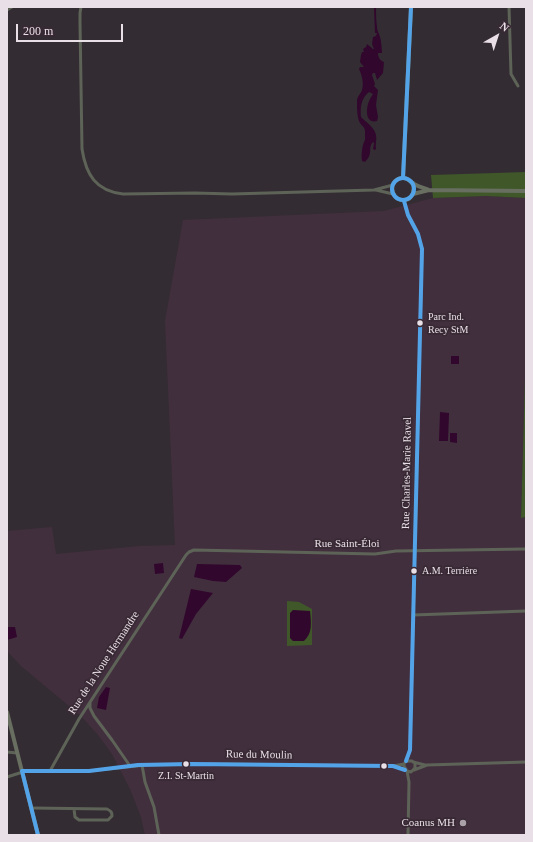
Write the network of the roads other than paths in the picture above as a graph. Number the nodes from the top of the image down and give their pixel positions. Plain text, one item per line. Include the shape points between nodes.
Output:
1 (12, 7) edge
2 (81, 7) edge
3 (411, 7) edge
4 (509, 7) edge
5 (7, 10) edge
6 (518, 86) dead end
7 (403, 178) junction
8 (413, 184) junction
9 (393, 185) junction
10 (374, 190) junction
11 (429, 190) junction
12 (526, 191) edge
13 (393, 194) junction
14 (413, 194) junction
15 (404, 201) junction
16 (526, 549) edge
17 (414, 551) junction
18 (177, 568) joint
19 (526, 611) edge
20 (412, 614) junction
21 (92, 699) junction
22 (7, 712) edge
23 (410, 750) junction
24 (7, 752) edge
25 (17, 753) junction
26 (413, 761) junction
27 (405, 762) junction
28 (526, 762) edge
29 (142, 765) junction
30 (427, 765) junction
31 (130, 766) junction
32 (393, 766) junction
33 (406, 770) junction
34 (413, 770) junction
35 (50, 771) junction
36 (22, 772) junction
37 (7, 777) edge
38 (409, 782) junction
39 (32, 808) junction
40 (74, 809) junction
41 (38, 835) edge
42 (159, 835) edge
43 (408, 835) edge

1 - 5 street
2 - 10 street via 82,149 84,162 93,180 104,189 117,193 143,194
3 - 7 main road
4 - 6 street via 511,74
7 - 8 main road
7 - 9 main road
8 - 11 main road
8 - 14 main road
9 - 10 street
9 - 13 main road
10 - 13 street
11 - 12 main road
11 - 14 main road
13 - 15 main road
14 - 15 main road
15 - 17 street, Rue Charles-Marie Ravel via 422,248
16 - 17 street, Rue Saint-Éloi
17 - 18 street, Rue Saint-Éloi via 375,554 194,550 187,553
17 - 20 street, Rue Charles-Marie Ravel
18 - 21 street, Rue de la Noue Hermandre
19 - 20 street
20 - 23 street, Rue Charles-Marie Ravel
21 - 31 street via 90,708 94,716
21 - 35 street, Rue de la Noue Hermandre
22 - 25 main road
23 - 26 street, Rue Charles-Marie Ravel
23 - 27 street, Rue Charles-Marie Ravel
24 - 25 street
25 - 36 main road
26 - 27 street
26 - 30 street
26 - 34 street
27 - 32 street, Rue du Moulin
27 - 33 street
28 - 30 street
29 - 31 street, Rue du Moulin
29 - 32 street, Rue du Moulin
29 - 42 street via 144,782 154,807
30 - 34 street
31 - 35 street, Rue du Moulin via 89,771
32 - 33 street, Rue du Moulin
33 - 34 street
33 - 38 street
34 - 38 street
35 - 36 street, Rue du Moulin
36 - 37 street, Rue du Moulin
36 - 39 main road
38 - 43 street
39 - 40 street
39 - 41 main road
40 - 40 street via 107,809 111,811 112,816 108,820 79,820 75,817

